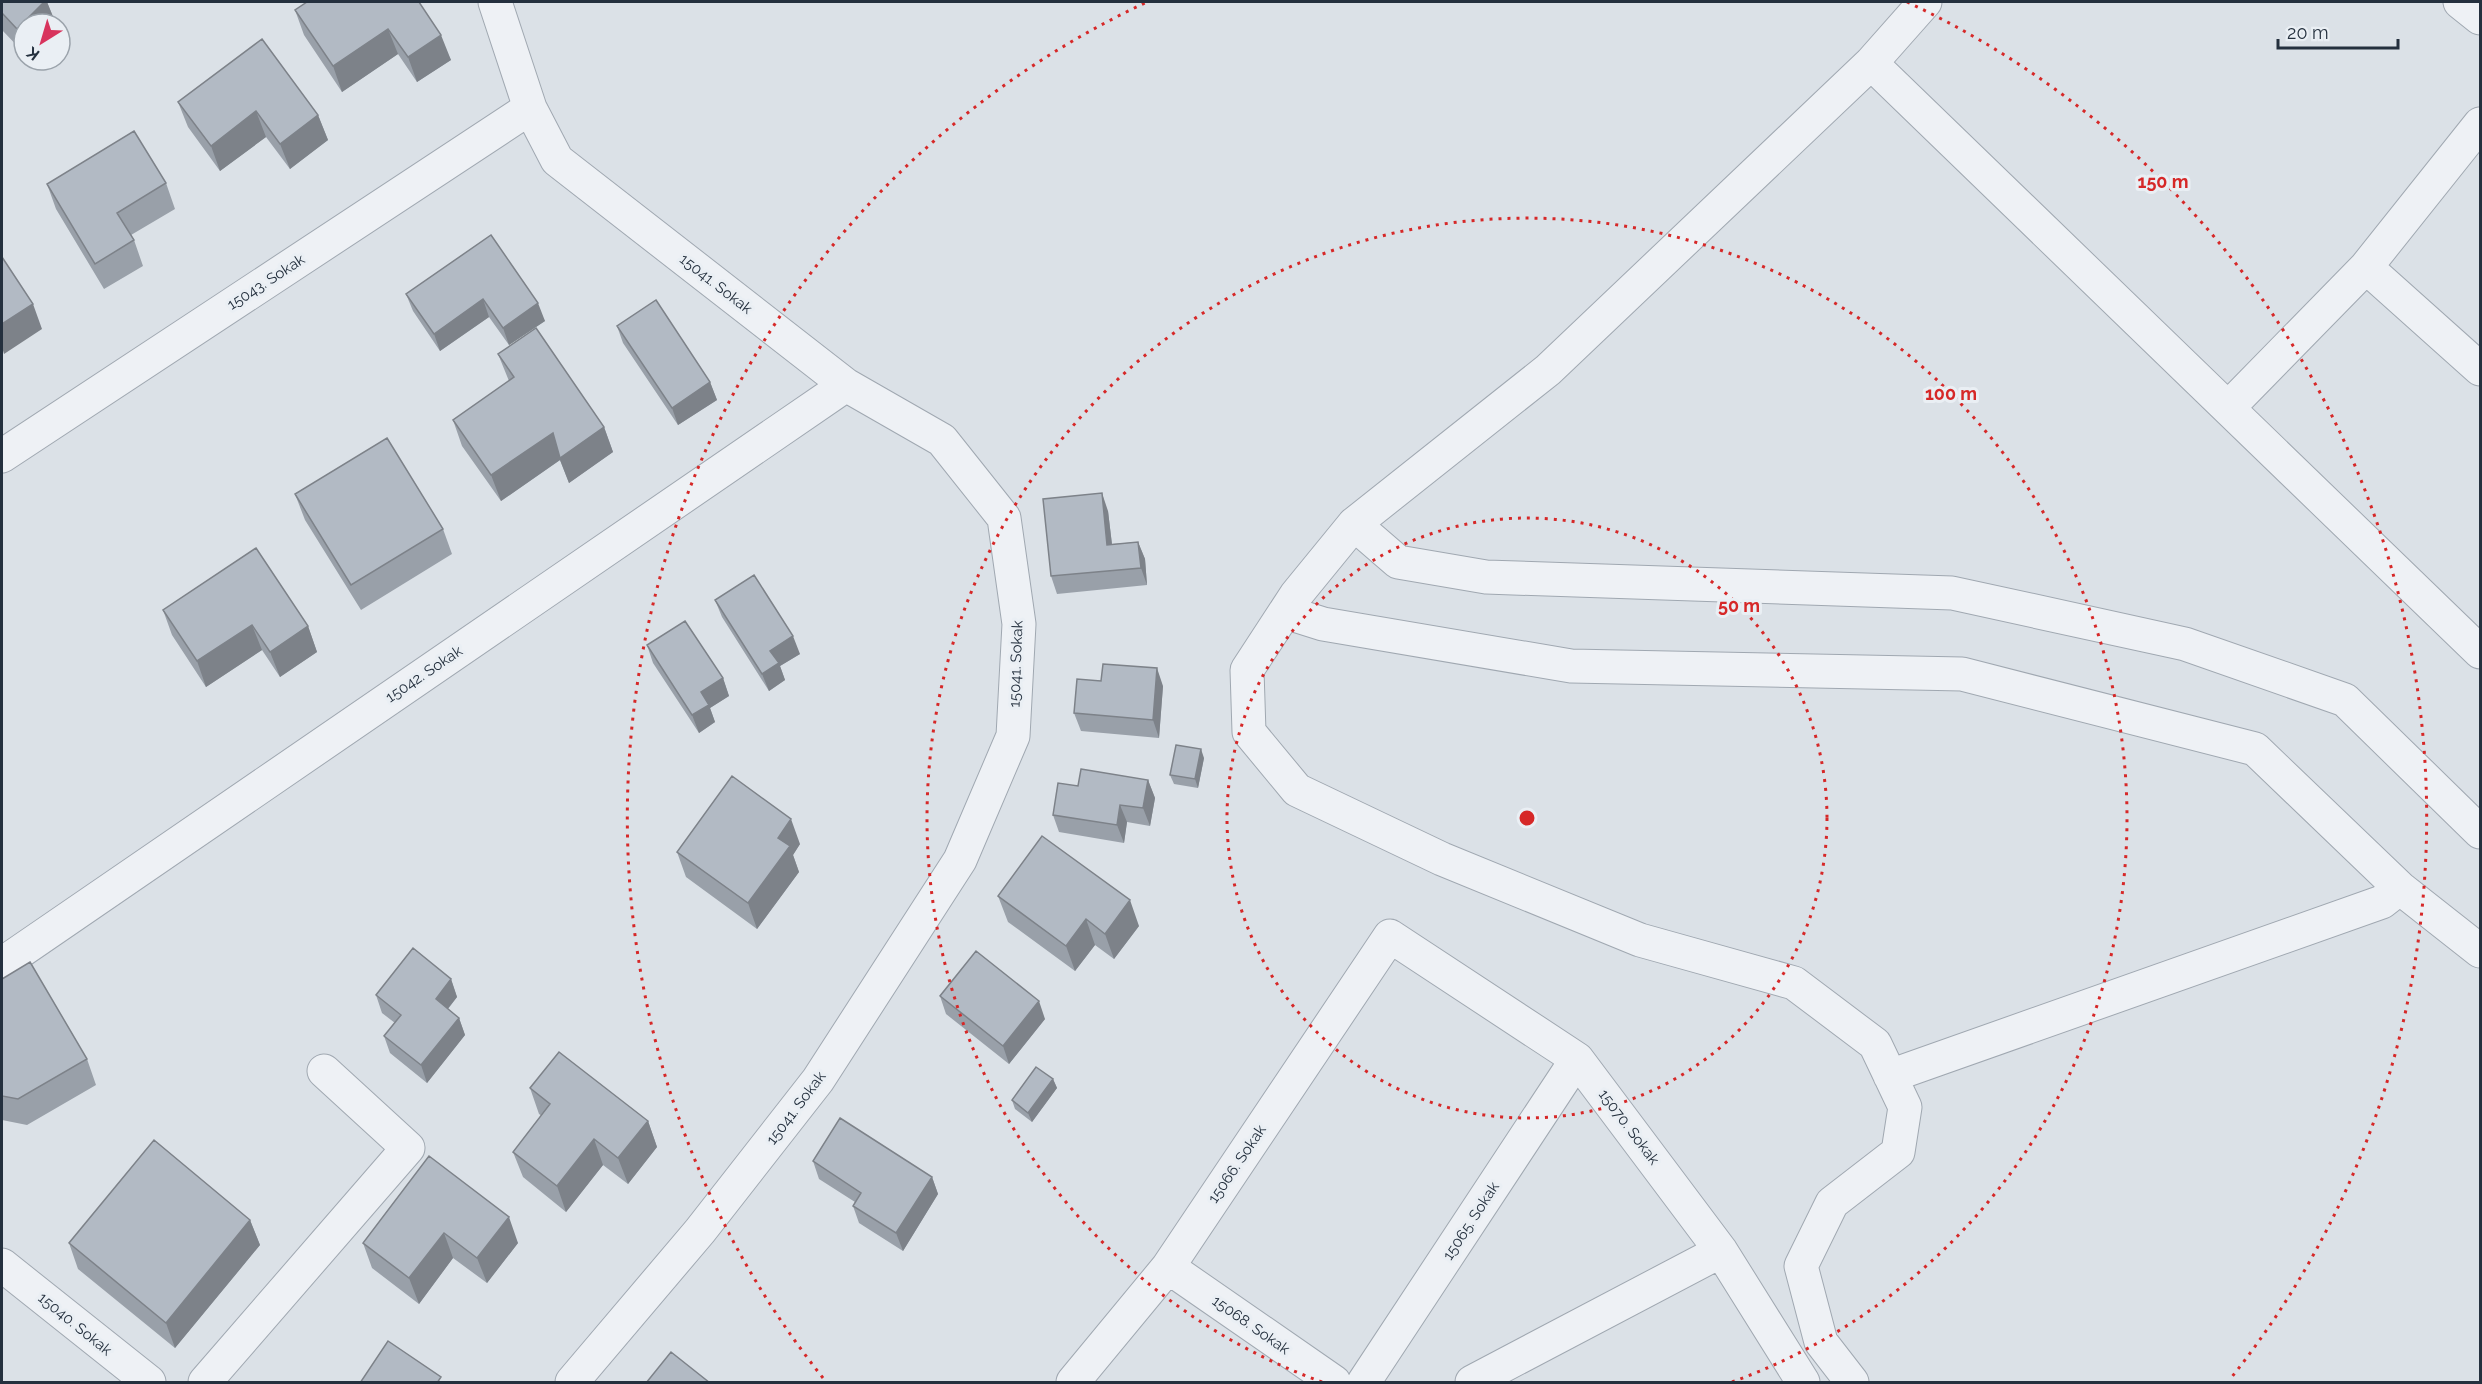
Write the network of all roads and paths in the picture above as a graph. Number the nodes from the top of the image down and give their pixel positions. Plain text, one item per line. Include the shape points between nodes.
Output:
1 (495, 2) edge
2 (1925, 2) edge
3 (2460, 2) edge
4 (2481, 18) edge
5 (1871, 63) junction
6 (530, 108) junction
7 (2481, 124) edge
8 (2366, 267) junction
9 (2481, 369) edge
10 (846, 385) junction
11 (2228, 408) junction
12 (2, 456) edge
13 (1354, 524) junction
14 (1291, 604) junction
15 (2481, 652) edge
16 (2481, 832) edge
17 (2400, 888) junction
18 (1390, 936) joint
19 (2481, 951) edge
20 (2, 964) edge
21 (1577, 1059) junction
22 (324, 1071) dead end
23 (1890, 1076) junction
24 (1721, 1251) junction
25 (2, 1264) edge
26 (1168, 1267) junction
27 (149, 1383) edge
28 (205, 1383) edge
29 (572, 1383) edge
30 (1073, 1383) edge
31 (1334, 1383) edge
32 (1364, 1383) edge
33 (1472, 1383) edge
34 (1803, 1383) edge
35 (1852, 1383) edge

1 - 6 street, 15041. Sokak
2 - 5 street
3 - 4 street
5 - 11 street
5 - 13 street via 1548,370
6 - 10 street, 15041. Sokak via 557,160
6 - 12 street, 15043. Sokak
7 - 8 street
8 - 9 street
8 - 11 street
10 - 20 street, 15042. Sokak
10 - 29 street, 15041. Sokak via 942,440 1004,518 1019,624 1013,736 960,860 818,1080 700,1231
11 - 15 street
13 - 14 street
13 - 16 street via 1398,562 1486,577 1952,593 2185,644 2345,700
14 - 17 street via 1323,624 1571,666 1962,674 2255,750
14 - 23 street via 1248,670 1249,732 1297,790 1442,859 1640,940 1794,983 1875,1044
17 - 19 street
17 - 23 street via 2382,902
18 - 21 street, 15070. Sokak
18 - 26 street, 15066. Sokak
21 - 24 street, 15070. Sokak
21 - 32 street, 15065. Sokak
22 - 28 street via 408,1149
23 - 35 street via 1905,1107 1898,1152 1832,1203 1801,1266 1821,1342
24 - 33 street
24 - 34 street, 15070. Sokak
25 - 27 street, 15040. Sokak
26 - 30 street, 15066. Sokak
26 - 31 street, 15068. Sokak

